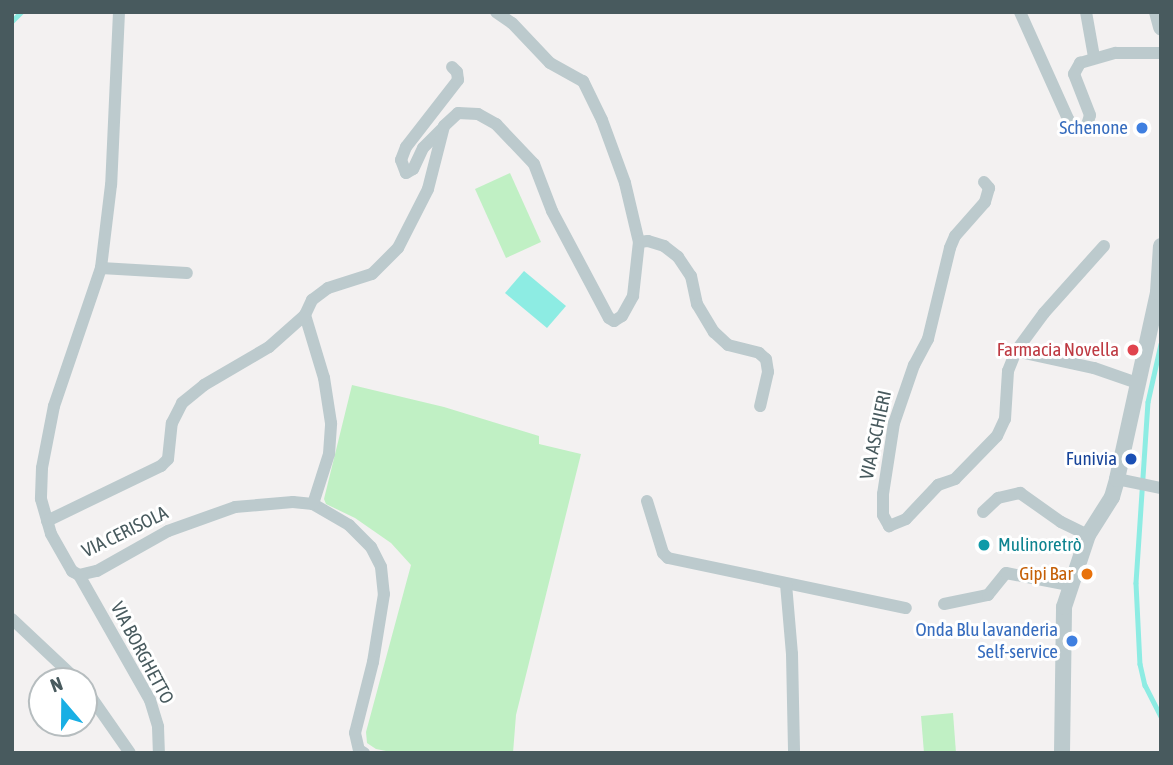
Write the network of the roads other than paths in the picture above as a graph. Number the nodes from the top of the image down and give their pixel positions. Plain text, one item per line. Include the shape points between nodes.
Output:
1 (119, 12) edge
2 (496, 12) edge
3 (1020, 12) edge
4 (1086, 12) edge
5 (1157, 12) edge
6 (1161, 27) edge
7 (1161, 53) edge
8 (1094, 57) junction
9 (452, 67) dead end
10 (444, 126) junction
11 (984, 182) dead end
12 (639, 242) junction
13 (1104, 246) dead end
14 (1161, 246) edge
15 (1160, 265) edge
16 (101, 268) junction
17 (187, 273) dead end
18 (305, 315) junction
19 (1016, 351) junction
20 (1137, 383) junction
21 (760, 406) dead end
22 (1123, 481) junction
23 (1161, 488) edge
24 (646, 501) dead end
25 (313, 504) junction
26 (983, 512) dead end
27 (47, 521) junction
28 (1088, 535) junction
29 (79, 575) junction
30 (786, 584) junction
31 (1069, 586) junction
32 (944, 604) dead end
33 (906, 608) dead end
34 (12, 619) edge
35 (63, 667) edge
36 (98, 707) edge
37 (130, 753) edge
38 (159, 753) edge
39 (364, 753) edge
40 (794, 753) edge
41 (1062, 753) edge

1 - 16 street, VIA CERISOLA via 111,185
2 - 12 street via 550,63 583,81 618,164
3 - 8 street via 1068,119 1081,129 1090,115 1074,74 1080,63
4 - 8 street
5 - 6 street
7 - 8 street
9 - 10 street via 459,77 406,148 401,160 405,173 413,169
10 - 12 street via 458,113 469,111 510,136 534,164 552,211 614,321 633,296
10 - 18 street via 428,189 397,248 372,274 328,288 312,300
11 - 19 street, VIA ASCHIERI via 989,188 985,202 950,248 928,339 894,423 883,494 886,524 897,525 906,519 930,492 954,479 997,436 1005,419 1008,371
12 - 21 street via 664,246 678,257 691,276 697,304 728,345 766,359 768,372
13 - 19 street, VIA ASCHIERI
14 - 15 street
15 - 20 street
16 - 17 street
16 - 27 street, VIA CERISOLA via 54,406 42,468 41,499
18 - 25 street via 324,378 331,423 329,454
18 - 27 street via 269,347 182,403 172,423 168,459 161,466
19 - 20 street via 1094,368
20 - 22 street
22 - 23 street
22 - 28 street
24 - 30 street via 668,558
25 - 29 street, VIA CERISOLA via 235,507 168,531 97,572
25 - 39 street, VIA CERISOLA via 349,525 371,547 381,567 384,594 355,733
26 - 28 street via 998,498 1020,493
27 - 29 street, VIA CERISOLA
28 - 31 street
29 - 38 street, VIA BORGHETTO via 150,700
30 - 33 street
30 - 40 street
31 - 32 street via 1006,573 988,595
31 - 41 street via 1064,607
34 - 35 street
36 - 37 street

